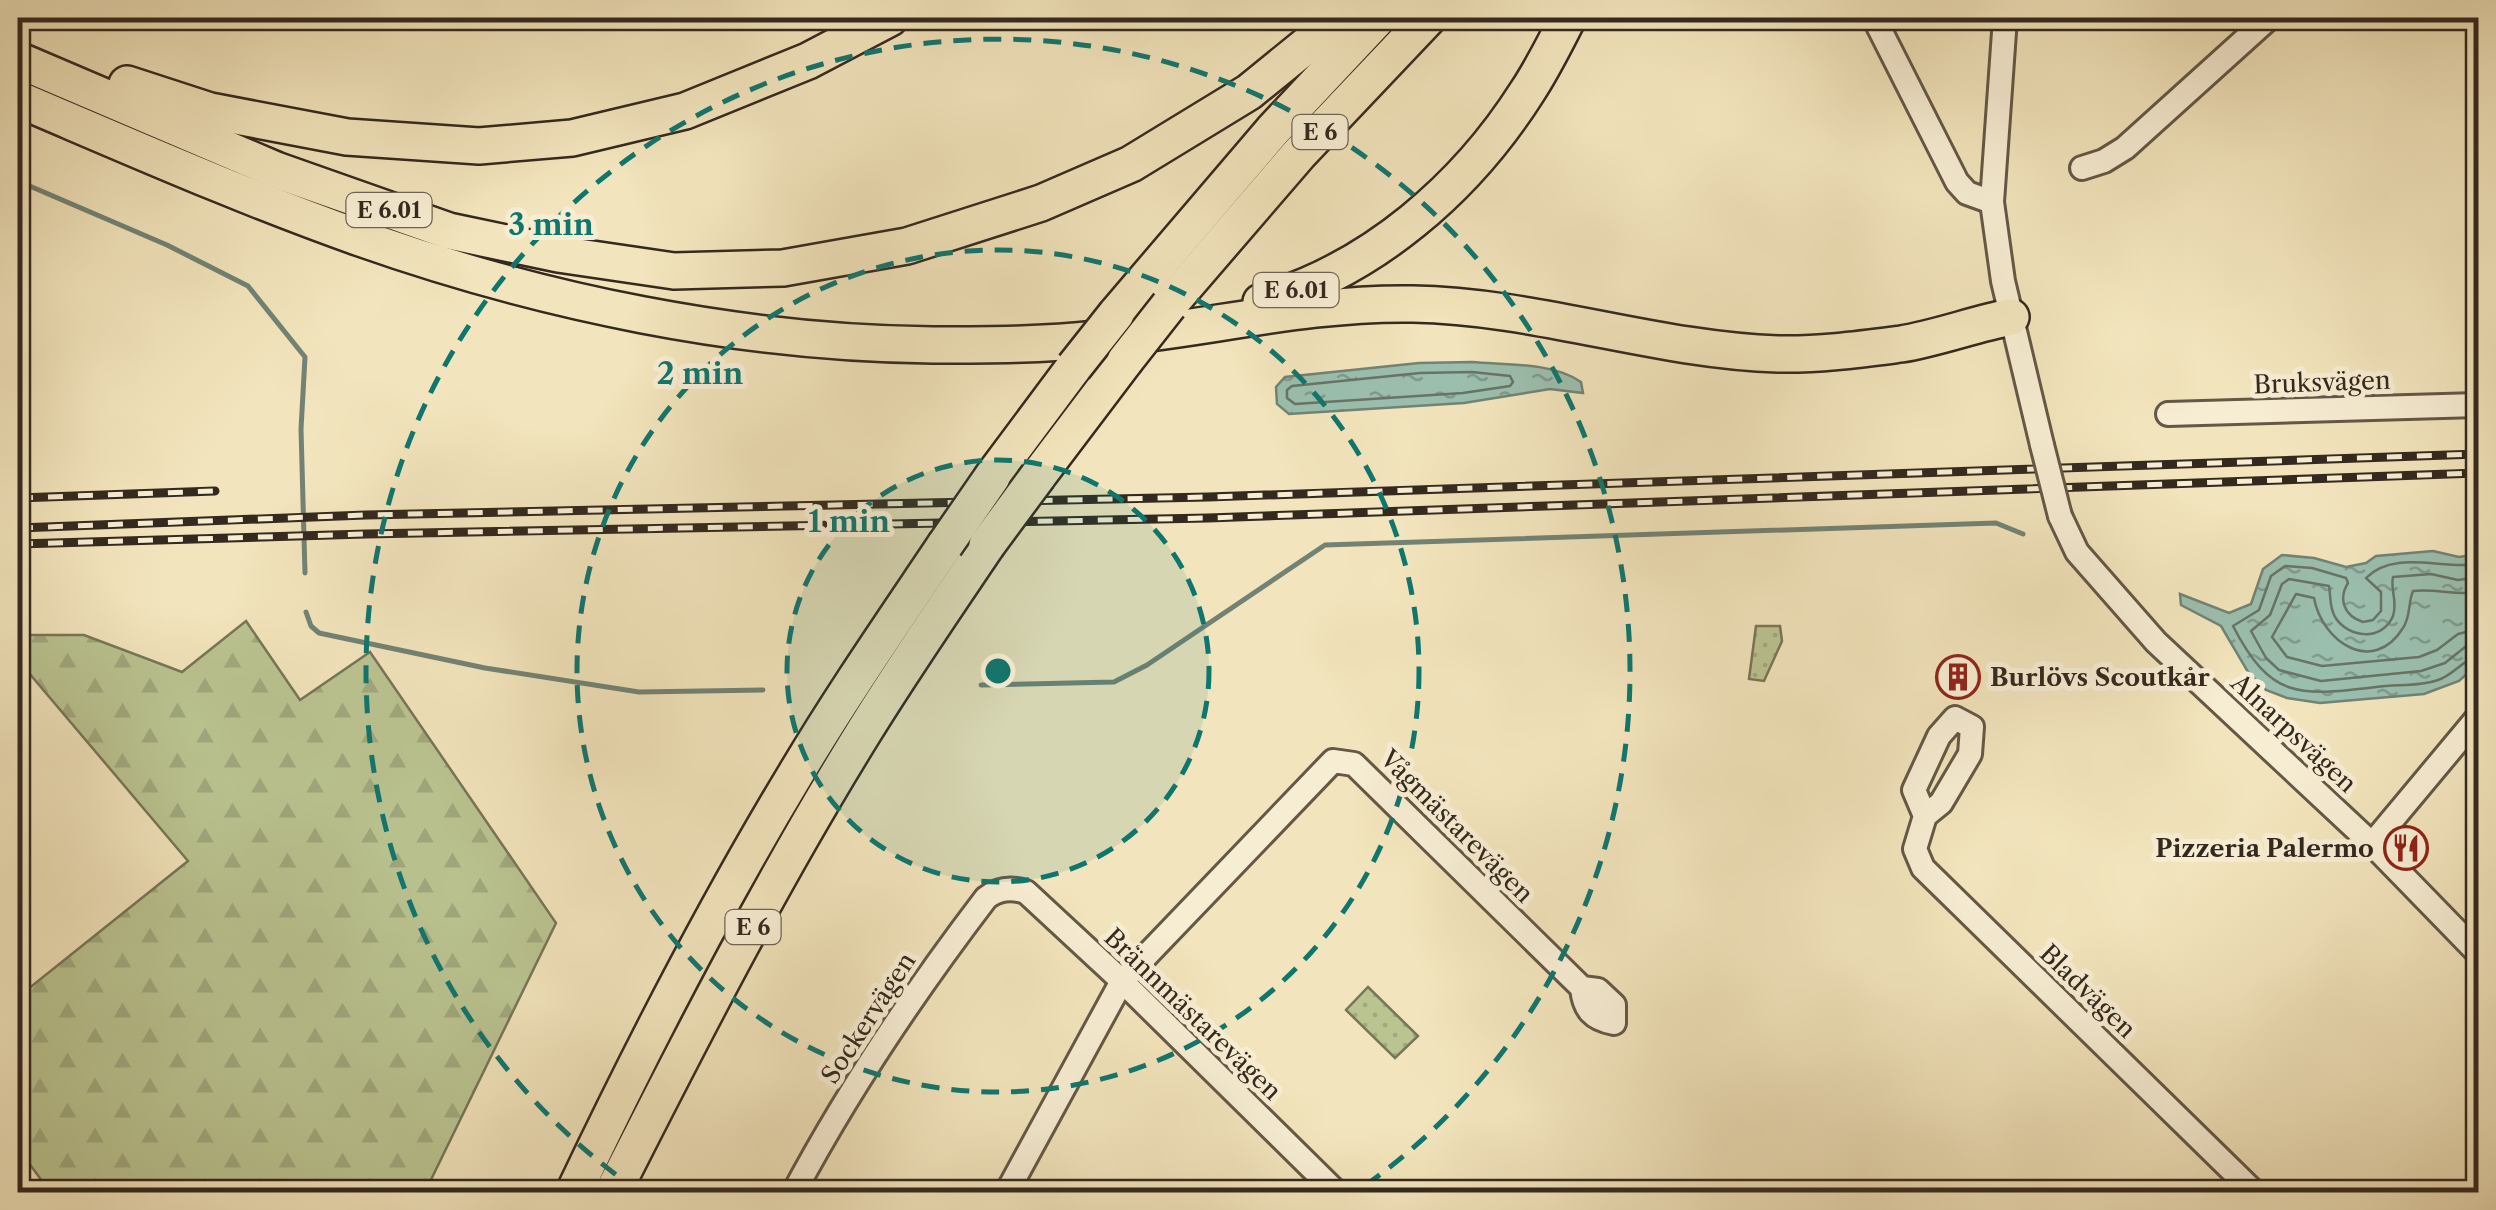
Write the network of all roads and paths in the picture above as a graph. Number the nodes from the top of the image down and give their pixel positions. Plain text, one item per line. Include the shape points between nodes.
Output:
1 (890, 18) edge
2 (1340, 18) edge
3 (1378, 18) edge
4 (1428, 18) edge
5 (1568, 18) edge
6 (1874, 18) edge
7 (2005, 18) edge
8 (2269, 18) edge
9 (18, 49) edge
10 (18, 60) edge
11 (18, 99) edge
12 (2082, 168) dead end
13 (1992, 202) junction
14 (2011, 317) junction
15 (1114, 338) junction
16 (2478, 405) edge
17 (2168, 414) dead end
18 (2478, 717) edge
19 (1925, 816) dead end
20 (2372, 844) junction
21 (1004, 889) joint
22 (2478, 953) edge
23 (1122, 981) junction
24 (1582, 988) dead end
25 (574, 1192) edge
26 (613, 1192) edge
27 (794, 1192) edge
28 (1007, 1192) edge
29 (1336, 1192) edge
30 (2254, 1192) edge

1 - 9 highway via 685,112 572,138 479,146 347,137 210,112
2 - 10 highway, E 6.01 via 1249,92 1132,164 1041,203 907,246 782,268 674,270 449,232 276,170
3 - 15 highway, E 6 via 1273,130
4 - 15 highway, E 6, bridge via 1169,305
5 - 15 highway, E 6.01 via 1492,142 1389,239 1286,295
6 - 13 street via 1957,182 1966,193
7 - 13 street, Alnarpsvägen
8 - 12 street via 2125,148
11 - 15 highway, E 6.01 via 362,239 608,308 837,341 932,345
13 - 14 street, Alnarpsvägen
14 - 15 highway via 1904,343 1785,354 1702,347 1478,308 1410,304
14 - 20 street, Alnarpsvägen, bridge via 2060,516 2077,552 2156,642
15 - 25 highway, E 6, bridge via 1074,367 861,668 678,985
15 - 26 highway, E 6, bridge via 1038,476 905,667 800,841
16 - 17 street, Bruksvägen
18 - 20 street
19 - 30 street, Bladvägen via 1915,850 1923,868
20 - 22 street, Alnarpsvägen
21 - 23 street, Brännmästarevägen via 1026,892
21 - 27 street, Sockervägen via 986,898 926,976
23 - 24 street, Vågmästarevägen via 1333,761 1354,764
23 - 28 street
23 - 29 street, Brännmästarevägen

